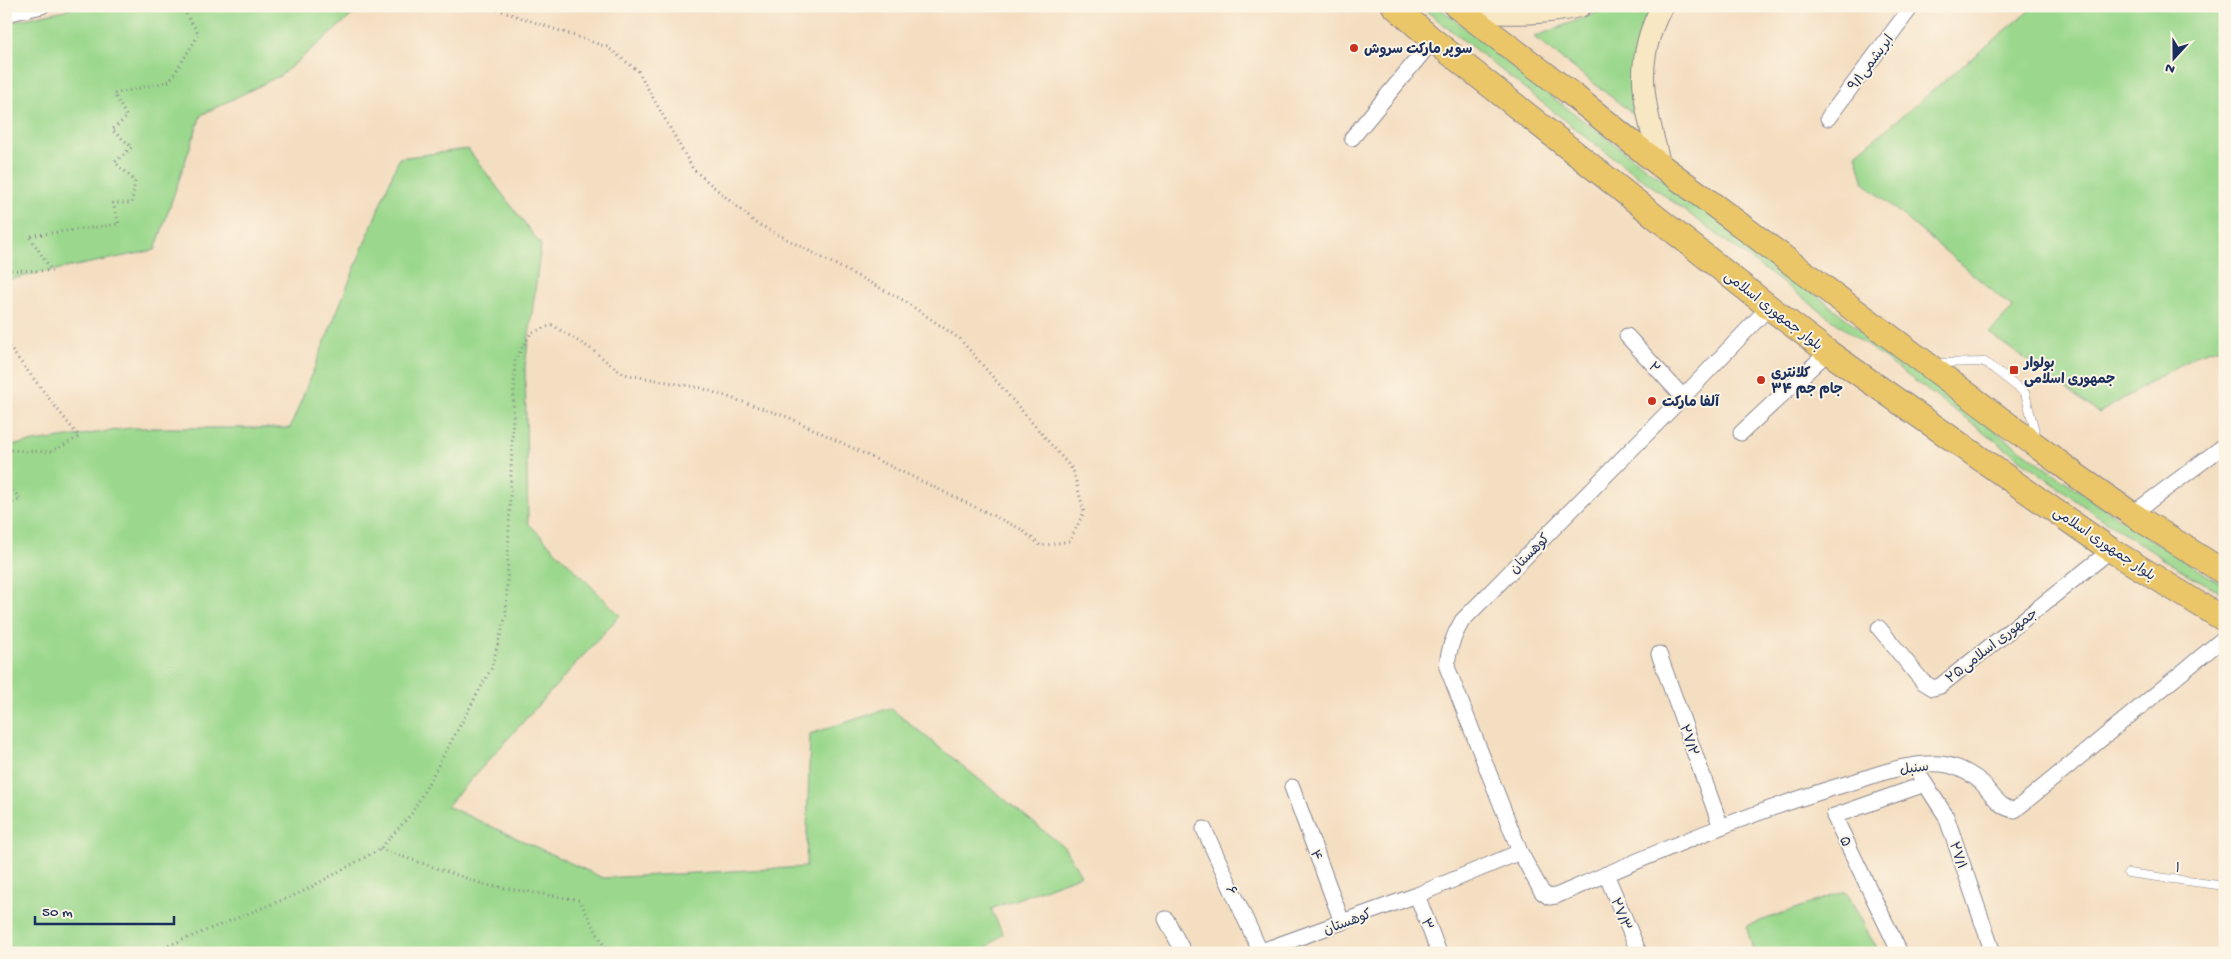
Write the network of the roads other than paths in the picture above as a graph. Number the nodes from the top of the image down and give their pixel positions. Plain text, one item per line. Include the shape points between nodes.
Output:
1 (42, 6) edge
2 (1394, 6) edge
3 (1581, 6) edge
4 (1662, 6) edge
5 (1912, 6) edge
6 (1460, 9) edge
7 (6, 14) edge
8 (1433, 40) junction
9 (1828, 118) dead end
10 (1352, 138) dead end
11 (1660, 165) junction
12 (1769, 307) junction
13 (1627, 336) dead end
14 (1828, 352) junction
15 (1927, 364) junction
16 (1682, 398) junction
17 (1741, 433) dead end
18 (2225, 445) edge
19 (2040, 448) junction
20 (2132, 514) junction
21 (2111, 550) junction
22 (2225, 573) edge
23 (2225, 620) edge
24 (1879, 628) dead end
25 (2225, 637) edge
26 (1659, 654) dead end
27 (1912, 764) junction
28 (1925, 784) junction
29 (1292, 787) dead end
30 (1721, 827) junction
31 (1204, 829) dead end
32 (1520, 852) junction
33 (2128, 873) dead end
34 (1606, 874) junction
35 (2225, 886) edge
36 (1417, 895) junction
37 (1549, 897) joint
38 (1166, 919) dead end
39 (1342, 922) junction
40 (1258, 952) edge
41 (1184, 953) edge
42 (1439, 953) edge
43 (1638, 953) edge
44 (1900, 953) edge
45 (1992, 953) edge

1 - 7 street
2 - 8 main road, بلوار جمهوری اسلامی
3 - 6 main road via 1509,13
4 - 11 main road via 1648,38 1642,82
5 - 9 street, ۹/۱ابریشمی
6 - 11 main road
8 - 10 street
8 - 12 main road, بلوار جمهوری اسلامی
11 - 15 main road
12 - 14 main road, بلوار جمهوری اسلامی
12 - 16 street, کوهستان
13 - 16 street, ۲
14 - 17 street
14 - 21 main road, بلوار جمهوری اسلامی
15 - 19 main road
15 - 19 lane via 1985,362 2025,393
16 - 32 street, کوهستان via 1462,621 1453,636 1447,667
18 - 20 street
19 - 20 main road
20 - 22 main road
21 - 23 main road, بلوار جمهوری اسلامی
21 - 24 street, جمهوری اسلامی۲۵ via 1940,686 1932,688 1923,682
25 - 27 street, سنبل via 2015,810 2002,806 1976,778 1960,769 1942,764
26 - 30 street, ۲۷/۲
27 - 28 street, ۲۷/۱
27 - 30 street, سنبل via 1820,791
28 - 44 street, ۵ via 1834,816
28 - 45 street, ۲۷/۱ via 1946,816
29 - 39 street, ۴
30 - 34 street, سنبل
31 - 40 street, ۶
32 - 36 street, کوهستان
32 - 37 street, کوهستان via 1542,892
33 - 35 lane, ۱
34 - 37 street, سنبل
34 - 43 street, ۲۷/۳
36 - 39 street, کوهستان
36 - 42 street, ۳
38 - 41 street
39 - 40 street, کوهستان

